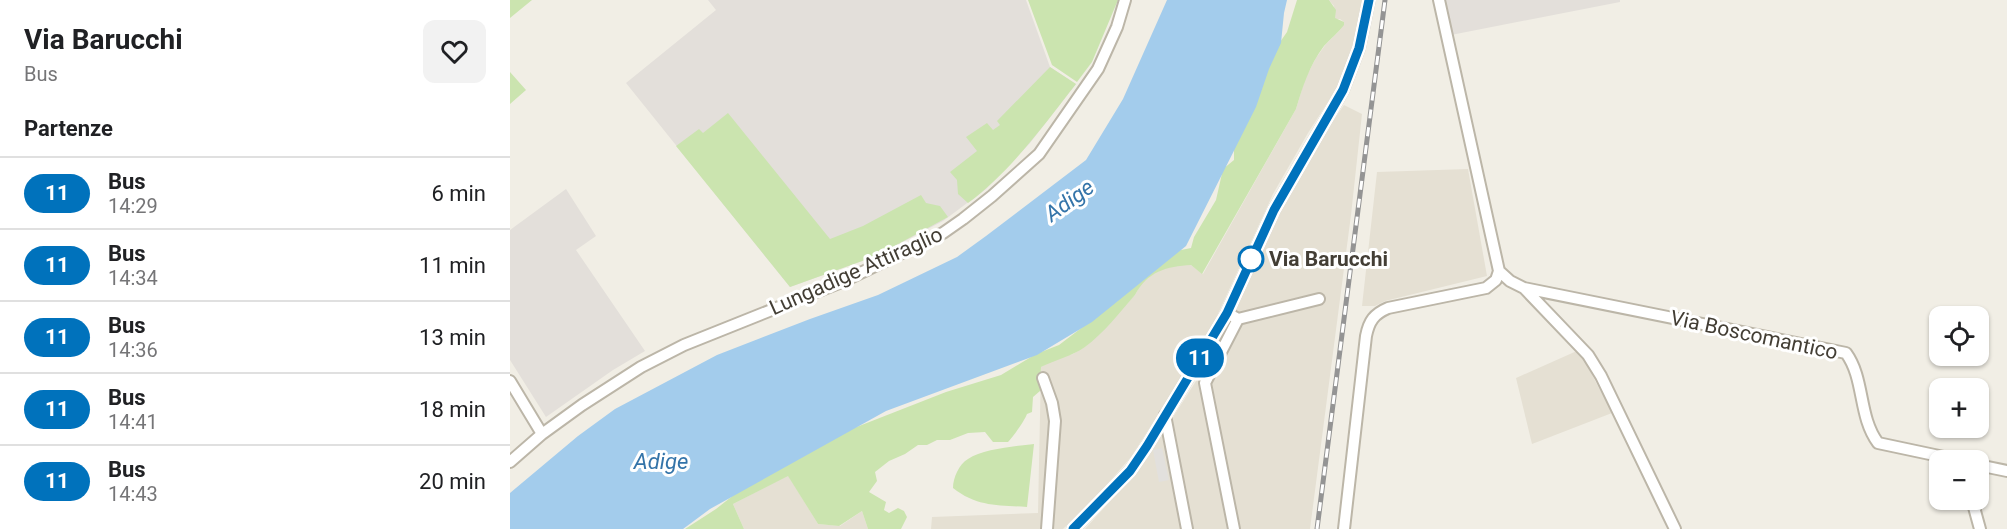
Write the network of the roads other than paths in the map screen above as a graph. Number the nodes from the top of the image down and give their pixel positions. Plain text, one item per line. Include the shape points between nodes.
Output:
1 (1125, 0) edge
2 (1369, 0) edge
3 (1439, 0) edge
4 (1499, 272) junction
5 (1524, 288) junction
6 (1319, 298) dead end
7 (1227, 313) junction
8 (1238, 319) junction
9 (1043, 378) dead end
10 (510, 381) edge
11 (1165, 415) junction
12 (542, 434) junction
13 (1929, 454) edge
14 (510, 462) edge
15 (1989, 467) edge
16 (2007, 471) edge
17 (1975, 510) edge
18 (1047, 529) edge
19 (1073, 529) edge
20 (1187, 529) edge
21 (1234, 529) edge
22 (1344, 529) edge
23 (1675, 529) edge
24 (1980, 529) edge

1 - 12 street, Lungadige Attiraglio via 1098,69 1039,154 943,233 844,281 684,345 641,367
2 - 7 street via 1359,48 1343,90 1274,210
3 - 4 street
4 - 5 street, Via Boscomantico
4 - 22 street via 1486,288 1388,308 1369,322
5 - 13 street, Via Boscomantico via 1846,353 1853,363 1867,424 1878,443
5 - 23 street, Via Boscomantico via 1588,355
6 - 8 street
7 - 8 street
7 - 11 street
8 - 21 street via 1205,383
9 - 18 street via 1055,421
10 - 12 street
11 - 19 street via 1130,471
11 - 20 street
12 - 14 street, Lungadige Attiraglio
15 - 16 street
17 - 24 street

